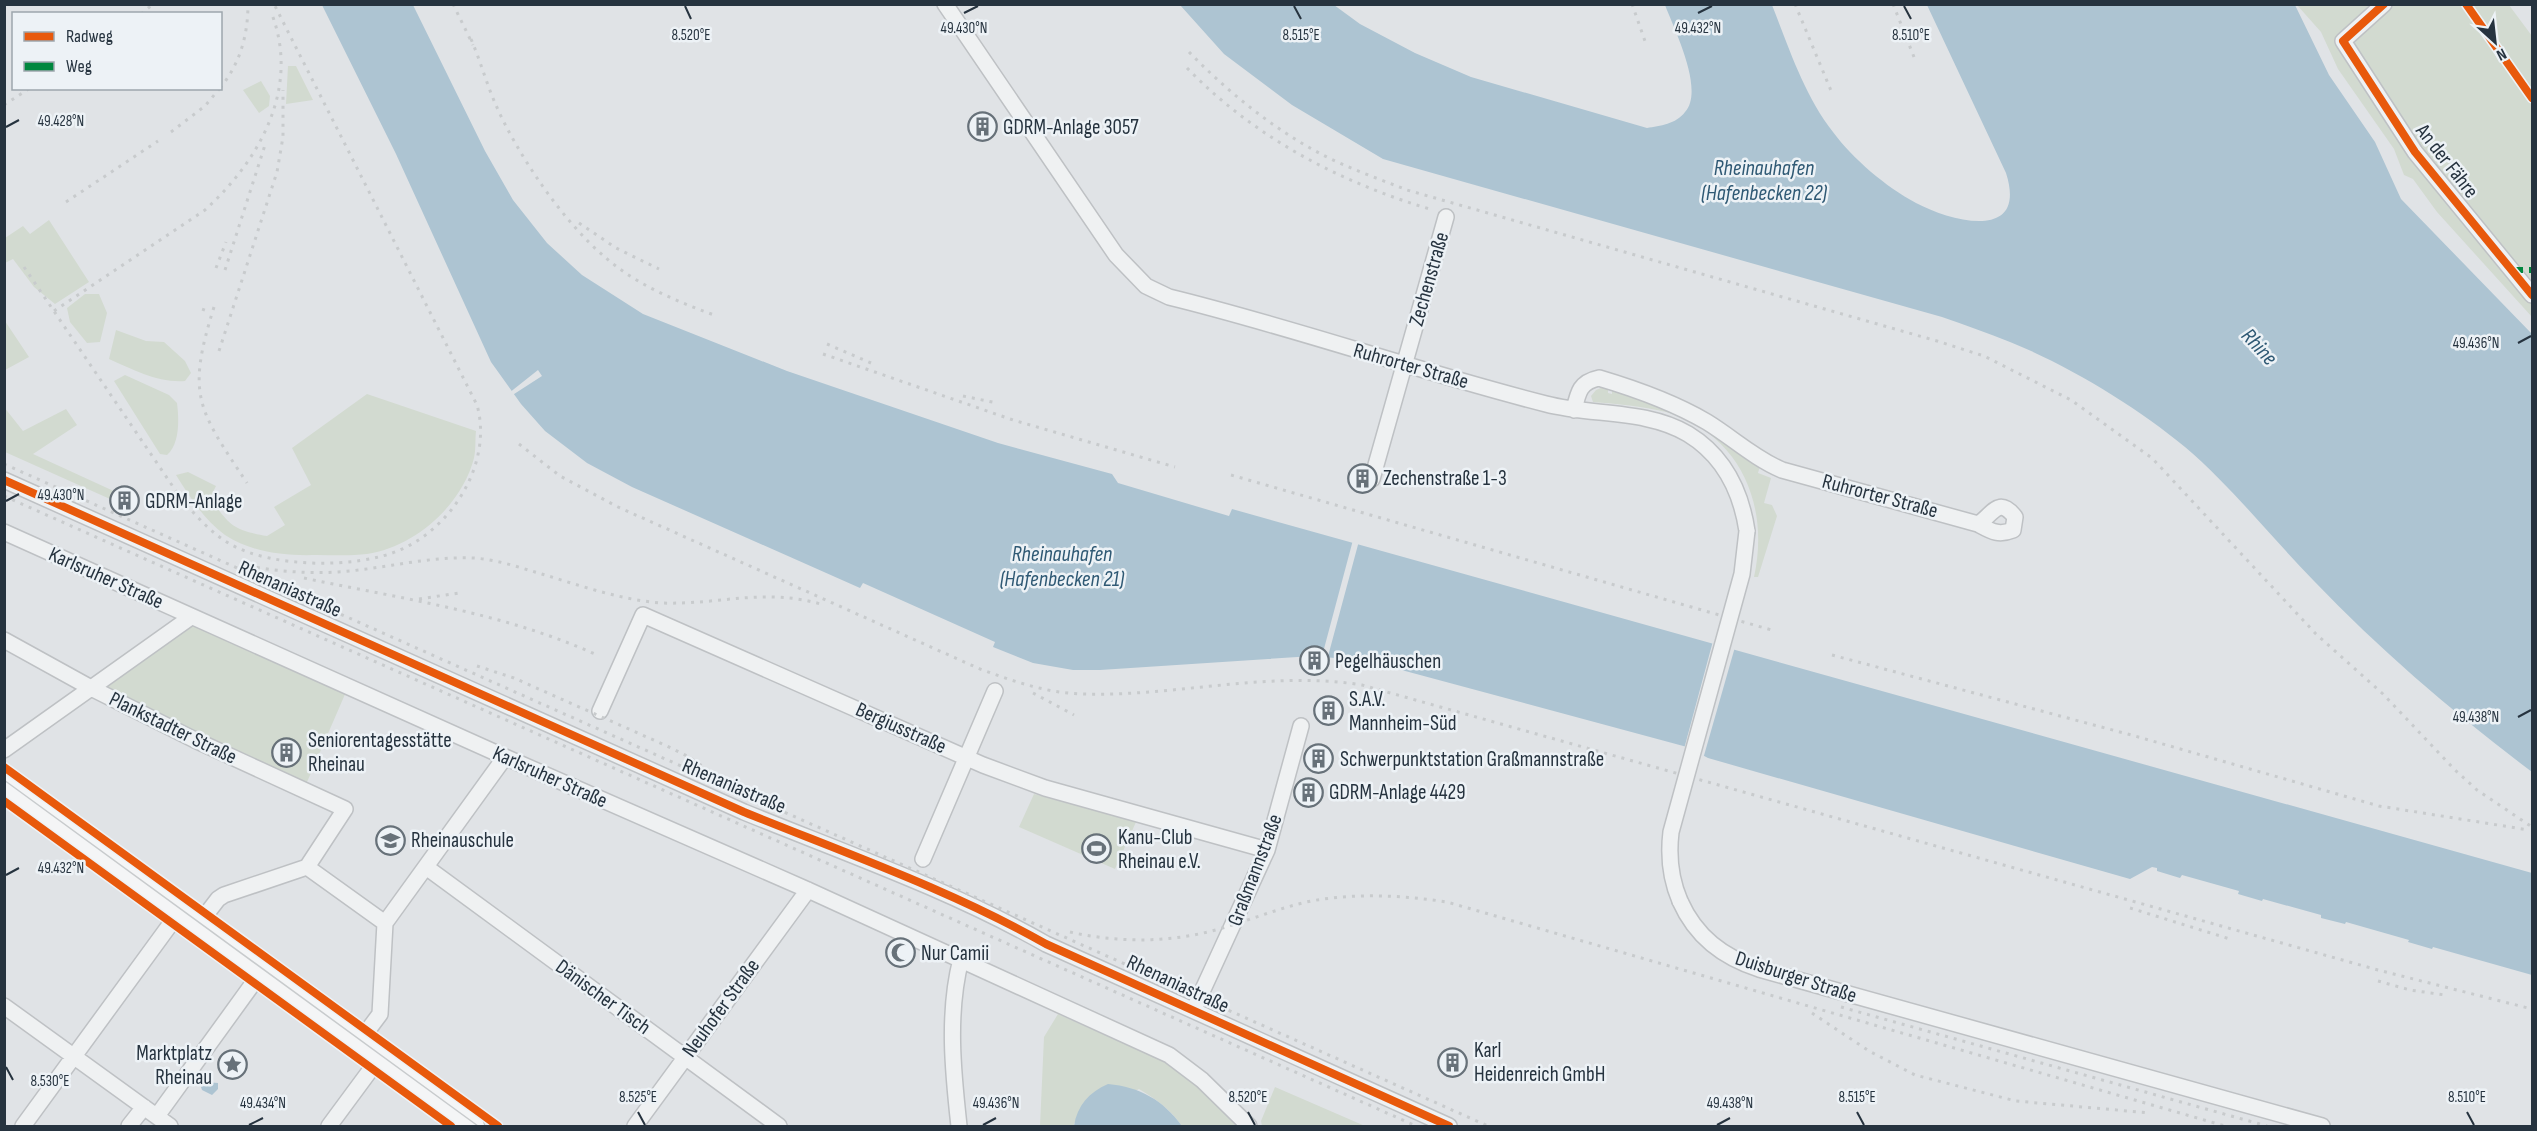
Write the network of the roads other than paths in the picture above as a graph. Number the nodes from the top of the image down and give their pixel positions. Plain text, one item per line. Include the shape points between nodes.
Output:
1 (945, 4) edge
2 (2385, 4) edge
3 (1446, 217) dead end
4 (2532, 295) edge
5 (1404, 365) junction
6 (1574, 410) junction
7 (1372, 479) dead end
8 (4, 480) edge
9 (1978, 524) dead end
10 (4, 532) edge
11 (191, 617) junction
12 (4, 640) edge
13 (91, 688) junction
14 (995, 691) dead end
15 (600, 711) dead end
16 (1301, 726) dead end
17 (4, 750) edge
18 (966, 757) junction
19 (505, 758) junction
20 (4, 783) edge
21 (1267, 850) junction
22 (923, 859) dead end
23 (307, 867) junction
24 (426, 867) junction
25 (808, 890) junction
26 (180, 911) junction
27 (385, 923) junction
28 (198, 925) junction
29 (961, 959) junction
30 (262, 971) junction
31 (4, 1006) edge
32 (1194, 1009) junction
33 (359, 1042) junction
34 (74, 1056) junction
35 (380, 1057) junction
36 (685, 1058) junction
37 (144, 1107) junction
38 (157, 1116) junction
39 (22, 1126) edge
40 (129, 1126) edge
41 (170, 1126) edge
42 (329, 1126) edge
43 (474, 1126) edge
44 (635, 1126) edge
45 (780, 1126) edge
46 (959, 1126) edge
47 (1249, 1126) edge
48 (1449, 1126) edge
49 (2322, 1126) edge

1 - 5 street, Ruhrorter Straße via 1116,255 1146,286 1169,297
2 - 4 street, An der Fähre via 2343,41 2415,152
3 - 5 street, Zechenstraße
5 - 6 street, Ruhrorter Straße
5 - 7 street, Zechenstraße
6 - 9 street, Ruhrorter Straße via 1580,387 1599,378 1671,403 1782,470
6 - 49 street, Duisburger Straße, bridge via 1648,419 1694,438 1718,459 1741,502 1747,531 1742,574 1671,832 1673,883 1694,927 1710,943 1727,956 1759,969
8 - 32 street, Rhenaniastraße via 744,812 891,871
10 - 11 street, Karlsruher Straße
11 - 13 street
11 - 19 street, Karlsruher Straße
12 - 13 street, Plankstadter Straße
13 - 17 street
13 - 23 street, Plankstadter Straße via 345,809
14 - 18 street
15 - 18 street, Bergiusstraße via 643,615
16 - 21 street, Graßmannstraße
18 - 21 street, Bergiusstraße via 1045,788
18 - 22 street
19 - 24 street
19 - 25 street, Karlsruher Straße
20 - 26 main road
21 - 32 street, Graßmannstraße
23 - 27 street
23 - 28 street via 225,895
24 - 27 street
24 - 36 street, Dänischer Tisch
25 - 29 street, Karlsruher Straße
25 - 36 street, Neuhofer Straße
26 - 28 main road
26 - 34 street
27 - 33 street via 380,1014
28 - 30 main road
29 - 46 street via 954,1011
29 - 47 street, Karlsruher Straße via 1169,1055 1202,1080
30 - 33 main road via 293,1002
30 - 38 street
31 - 34 street
32 - 48 street, Rhenaniastraße
33 - 35 main road
34 - 37 street
34 - 39 street
35 - 42 street
35 - 43 main road
36 - 44 street, Neuhofer Straße
36 - 45 street, Dänischer Tisch
37 - 38 street
37 - 40 street
38 - 41 street

